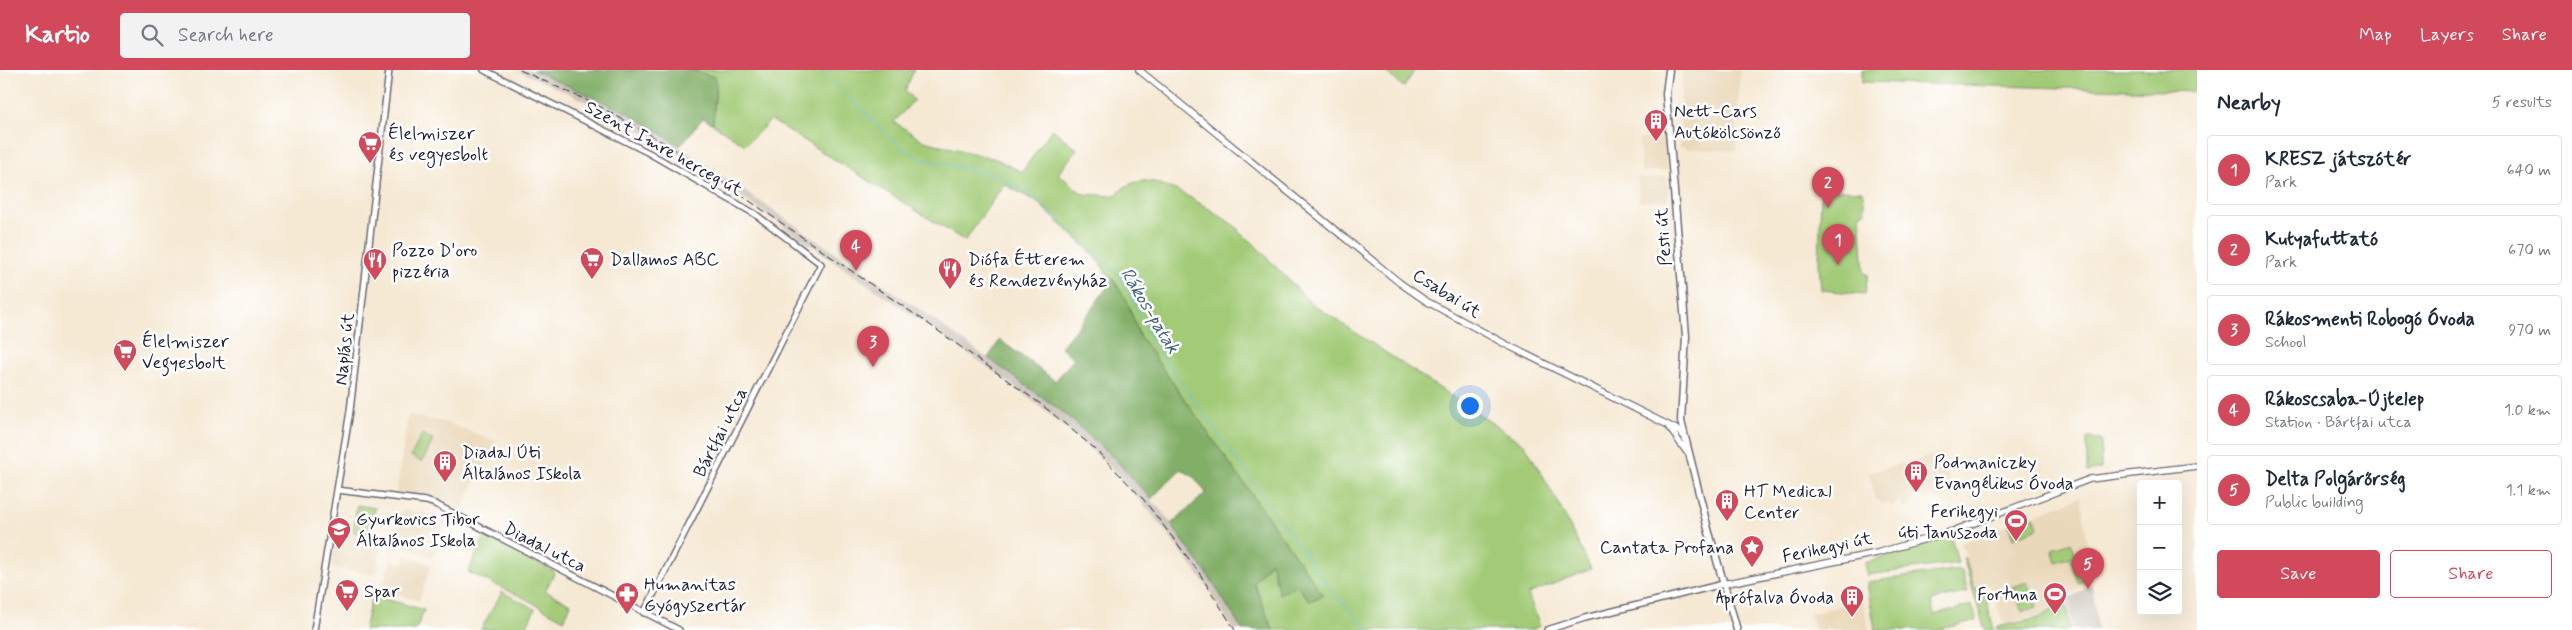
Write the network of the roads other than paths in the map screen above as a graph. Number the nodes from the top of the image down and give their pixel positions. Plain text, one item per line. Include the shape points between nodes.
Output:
1 (390, 70) edge
2 (484, 70) edge
3 (1139, 70) edge
4 (1669, 70) edge
5 (821, 264) joint
6 (1683, 402) junction
7 (1664, 423) junction
8 (1679, 427) junction
9 (1685, 437) junction
10 (1689, 456) junction
11 (2197, 466) edge
12 (337, 490) junction
13 (1723, 584) junction
14 (644, 613) junction
15 (314, 630) edge
16 (679, 630) edge
17 (1547, 630) edge
18 (1737, 630) edge

1 - 12 street, Naplás út via 350,411
2 - 5 street, Szent Imre herceg út via 649,152 755,214
3 - 7 main road, Csabai út via 1426,301
4 - 6 main road, Pesti út via 1667,104 1686,336
5 - 14 street, Bártfai utca
6 - 8 main road, Pesti út
6 - 9 main road, Pesti út
7 - 8 main road, Csabai út
7 - 10 main road, Csabai út via 1682,442
8 - 9 main road, Pesti út
9 - 10 main road, Pesti út
10 - 13 main road, Pesti út
11 - 13 main road, Ferihegyi út via 2084,480 1953,531 1877,553
12 - 14 street, Diadal utca via 435,504
12 - 15 street, Naplás út
13 - 17 street, Ferihegyi út
13 - 18 main road, Pesti út
14 - 16 street, Diadal utca

